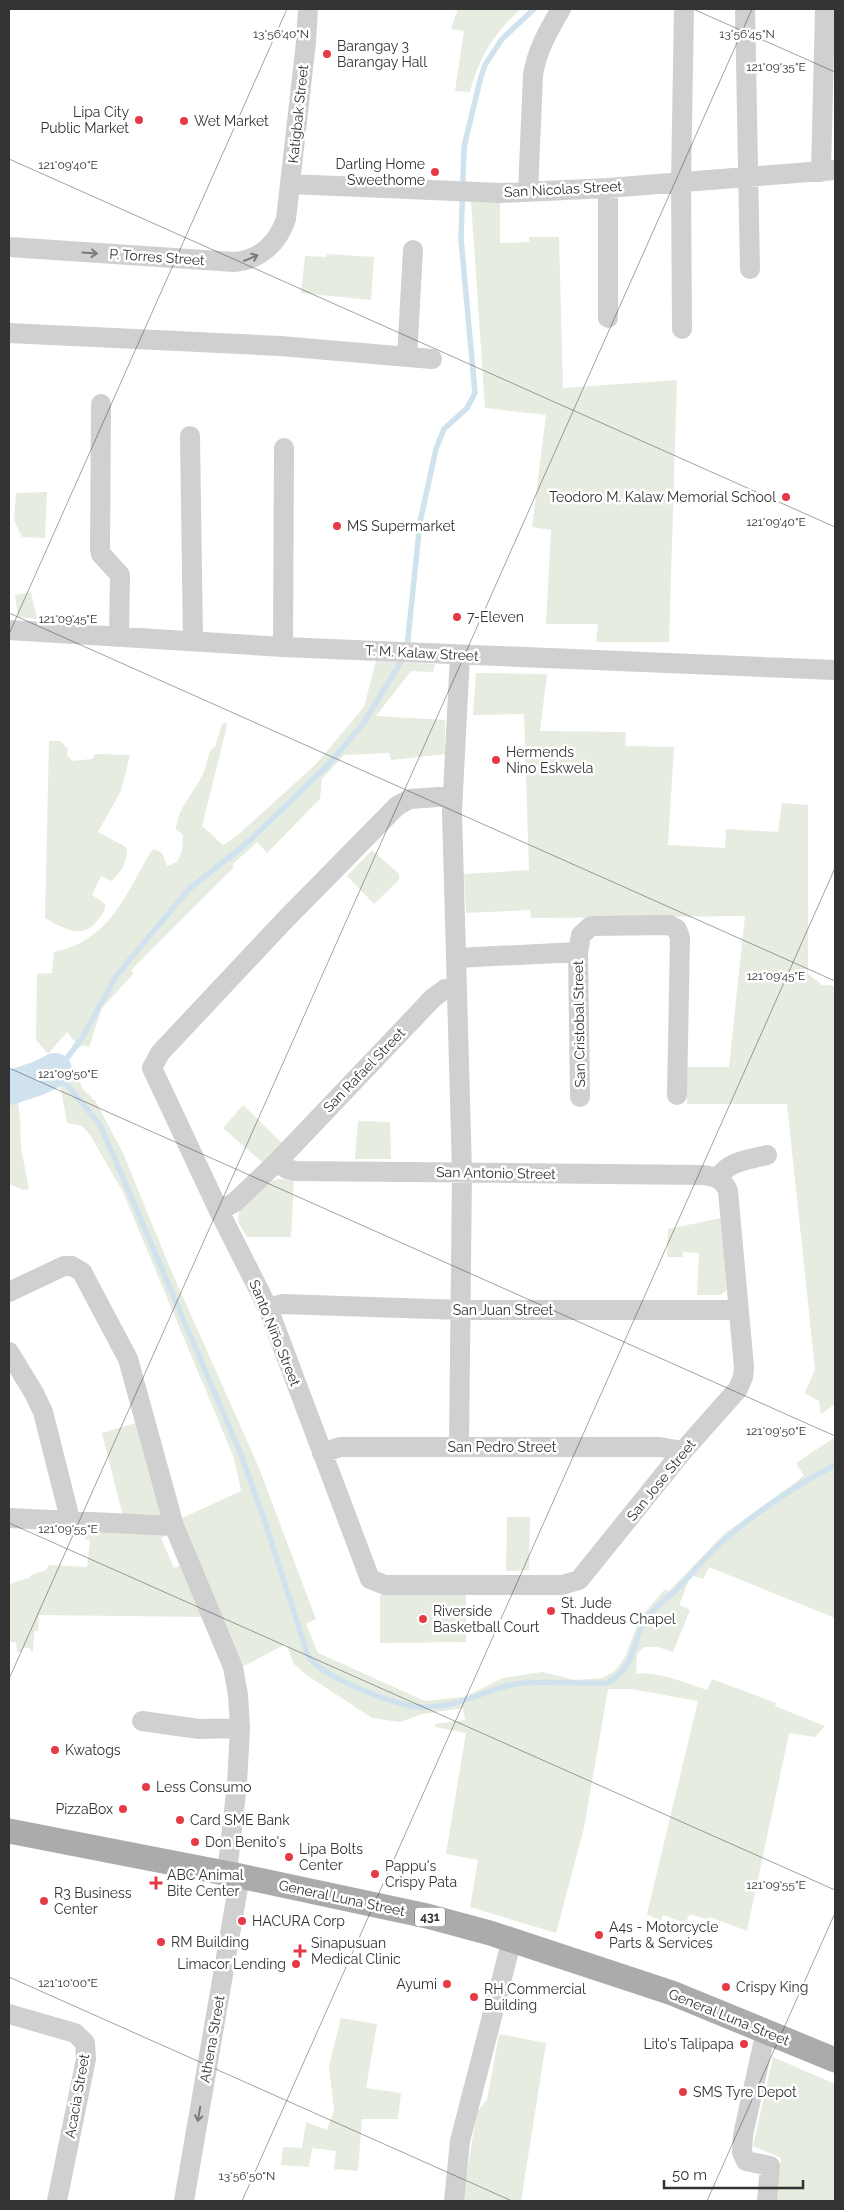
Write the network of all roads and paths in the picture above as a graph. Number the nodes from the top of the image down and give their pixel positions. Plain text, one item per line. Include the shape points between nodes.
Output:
1 (308, 9) edge
2 (561, 9) edge
3 (684, 9) edge
4 (745, 9) edge
5 (825, 9) edge
6 (828, 171) edge
7 (749, 177) junction
8 (681, 182) junction
9 (290, 184) junction
10 (608, 188) junction
11 (528, 192) junction
12 (286, 219) joint
13 (9, 247) edge
14 (413, 250) dead end
15 (750, 269) dead end
16 (608, 318) dead end
17 (682, 329) dead end
18 (9, 333) edge
19 (407, 357) junction
20 (432, 359) dead end
21 (101, 404) dead end
22 (190, 436) dead end
23 (284, 448) dead end
24 (9, 630) edge
25 (119, 636) junction
26 (193, 641) junction
27 (283, 647) junction
28 (460, 655) junction
29 (835, 670) edge
30 (452, 796) junction
31 (578, 952) junction
32 (456, 958) junction
33 (456, 986) junction
34 (677, 1095) dead end
35 (580, 1097) dead end
36 (766, 1155) dead end
37 (277, 1162) junction
38 (462, 1172) junction
39 (718, 1178) junction
40 (219, 1211) junction
41 (9, 1292) edge
42 (268, 1308) junction
43 (462, 1310) junction
44 (738, 1310) junction
45 (9, 1352) edge
46 (459, 1447) junction
47 (683, 1452) junction
48 (322, 1453) junction
49 (9, 1518) edge
50 (69, 1522) junction
51 (174, 1526) junction
52 (374, 1582) joint
53 (142, 1721) dead end
54 (240, 1728) junction
55 (9, 1831) edge
56 (234, 1875) junction
57 (512, 1939) junction
58 (9, 2014) edge
59 (766, 2031) junction
60 (835, 2060) edge
61 (57, 2201) edge
62 (184, 2201) edge
63 (454, 2201) edge
64 (768, 2201) edge

1 - 9 street, Katigbak Street
2 - 11 street via 545,36 533,75
3 - 8 street
4 - 7 street
5 - 6 street
6 - 7 street, San Nicolas Street
7 - 8 street, San Nicolas Street
7 - 15 street
8 - 10 street, San Nicolas Street
8 - 17 street
9 - 11 street, San Nicolas Street
9 - 12 street, Katigbak Street
10 - 11 street, San Nicolas Street
10 - 16 street
13 -> 12 street, P. Torres Street via 243,261 270,246
14 - 19 street
18 - 19 street via 260,345
19 - 20 street
21 - 25 street via 100,549 120,575
22 - 26 street
23 - 27 street
24 - 25 street, T. M. Kalaw Street
25 - 26 street, T. M. Kalaw Street
26 - 27 street, T. M. Kalaw Street
27 - 28 street, T. M. Kalaw Street
28 - 29 street, T. M. Kalaw Street
28 - 30 street
30 - 32 street
30 - 40 street, Santo Niño Street via 410,799 397,806 283,922 153,1063 153,1072
31 - 32 street, San Cristobal Street
31 - 34 street via 581,935 591,926 669,925 677,929 680,938
31 - 35 street, San Cristobal Street
32 - 33 street
33 - 37 street, San Rafael Street via 433,998
33 - 38 street
36 - 39 street via 732,1165
37 - 38 street, San Antonio Street via 287,1170 296,1171
37 - 40 street, San Rafael Street via 235,1202
38 - 39 street, San Antonio Street
38 - 43 street
39 - 44 street, San Jose Street via 728,1191
40 - 42 street, Santo Niño Street
41 - 51 street, Athena Street via 64,1266 76,1267 82,1272 128,1359
42 - 43 street, San Juan Street via 282,1304
42 - 48 street, Santo Niño Street
43 - 44 street, San Juan Street
43 - 46 street
44 - 47 street, San Jose Street via 744,1367 742,1381
45 - 50 street via 43,1412
46 - 47 street, San Pedro Street via 660,1446
46 - 48 street, San Pedro Street via 340,1447
47 - 52 street, San Jose Street via 574,1583 385,1585
48 - 52 street, Santo Niño Street via 366,1571
49 - 50 street
50 - 51 street
51 - 54 street, Athena Street via 233,1667
53 - 54 street via 199,1729
54 - 56 street, Athena Street
55 - 56 main road, General Luna Street / 431
56 - 57 main road, General Luna Street / 431 via 418,1914
56 -> 62 street, Athena Street
57 - 59 main road, General Luna Street / 431 via 622,1975
57 - 63 street via 460,2141
58 - 61 street, Acacia Street via 75,2033 86,2043 86,2059
59 - 60 main road, General Luna Street / 431
59 - 64 street via 742,2152 746,2160 770,2166

